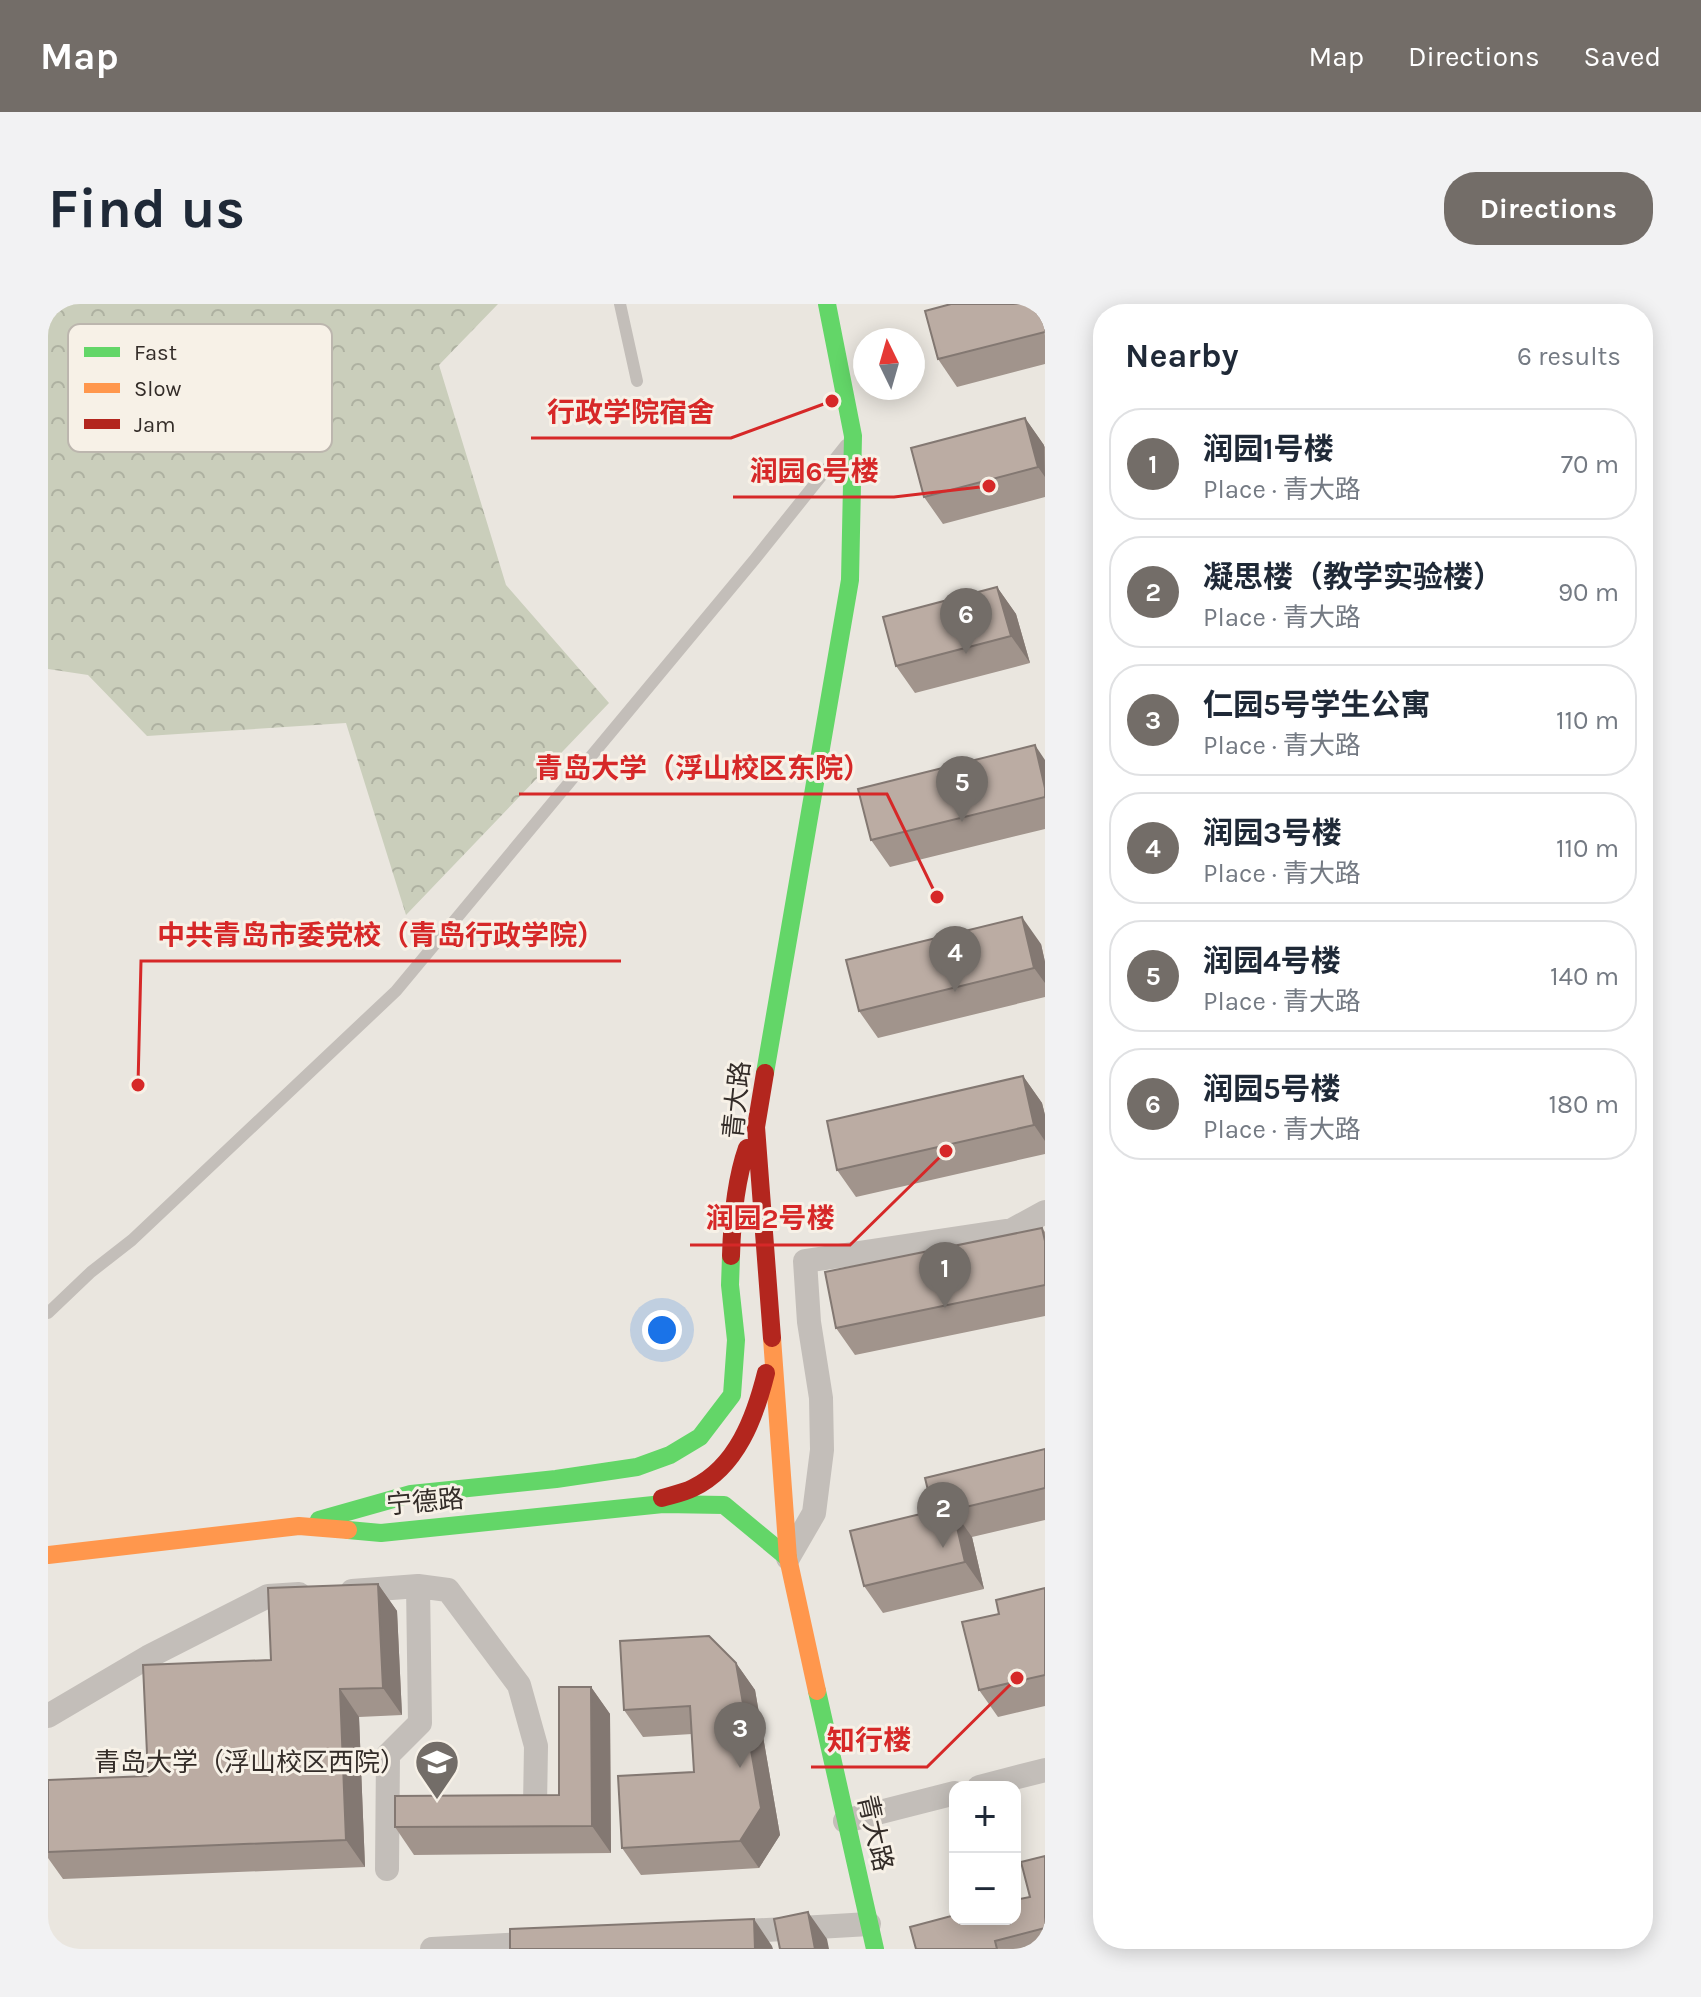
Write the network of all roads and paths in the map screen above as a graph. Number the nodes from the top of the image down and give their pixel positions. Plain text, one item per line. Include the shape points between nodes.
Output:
1 (620, 304) edge
2 (827, 304) edge
3 (637, 381) dead end
4 (853, 436) junction
5 (756, 1127) junction
6 (1045, 1212) edge
7 (48, 1313) edge
8 (772, 1345) junction
9 (635, 1507) junction
10 (299, 1526) junction
11 (48, 1555) edge
12 (788, 1558) junction
13 (418, 1586) junction
14 (48, 1716) edge
15 (1045, 1770) edge
16 (1002, 1781) edge
17 (949, 1795) edge
18 (535, 1806) edge
19 (845, 1821) junction
20 (387, 1869) dead end
21 (869, 1924) junction
22 (715, 1933) edge
23 (557, 1942) edge
24 (432, 1949) edge
25 (875, 1949) edge

1 - 3 lane
2 - 4 street, 青大路
4 - 5 street, 青大路 via 850,580
4 - 7 lane via 396,991
5 - 8 street, 青大路
5 - 10 street via 741,1165 732,1230 732,1395 700,1437 637,1467 411,1494
6 - 12 street via 1012,1230 805,1261 822,1450 814,1513
8 - 9 street via 757,1407 742,1444 724,1466 696,1487
8 - 12 street, 青大路
9 - 10 street, 宁德路 via 381,1533
9 - 12 street, 宁德路 via 724,1505
10 - 11 street, 宁德路
12 - 19 street, 青大路
13 - 14 street via 268,1596
13 - 18 street via 448,1590 519,1685 536,1746
13 - 20 street via 420,1723 388,1755
15 - 16 street
17 - 19 street
19 - 21 street, 青大路
21 - 22 street
21 - 25 street, 青大路
23 - 24 street

